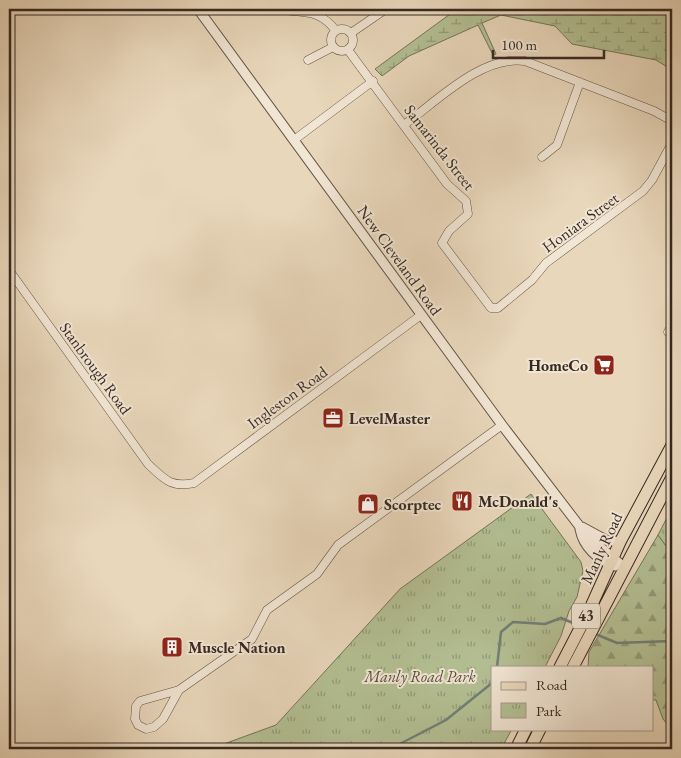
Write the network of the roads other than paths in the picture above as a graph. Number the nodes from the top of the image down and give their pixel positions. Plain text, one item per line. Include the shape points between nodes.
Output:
1 (198, 9) edge
2 (278, 9) edge
3 (386, 9) edge
4 (336, 31) junction
5 (351, 33) junction
6 (333, 46) junction
7 (348, 50) junction
8 (308, 60) dead end
9 (373, 81) junction
10 (580, 82) junction
11 (672, 121) edge
12 (404, 125) junction
13 (294, 140) junction
14 (672, 143) edge
15 (542, 157) dead end
16 (9, 270) edge
17 (491, 308) joint
18 (421, 315) junction
19 (502, 425) junction
20 (672, 445) edge
21 (672, 477) edge
22 (164, 479) joint
23 (579, 526) junction
24 (620, 542) junction
25 (611, 561) junction
26 (625, 568) junction
27 (561, 666) edge
28 (573, 666) edge
29 (179, 690) junction
30 (526, 730) edge
31 (540, 730) edge
32 (516, 749) edge
33 (530, 749) edge

1 - 13 street, New Cleveland Road
2 - 4 street via 318,14
3 - 5 street
4 - 5 street via 342,29
4 - 6 street via 331,40
5 - 7 street via 353,40
6 - 7 street via 338,51
6 - 8 street
7 - 9 street, Samarinda Street
9 - 12 street, Samarinda Street
9 - 13 street
10 - 11 street
10 - 12 street via 525,61 511,59 498,62 482,68
10 - 15 street via 557,145
12 - 17 street, Samarinda Street via 448,184 466,201 468,214 448,231 442,243
13 - 18 street, New Cleveland Road
14 - 17 street, Honiara Street via 643,191 546,263 532,280 498,308
16 - 22 street, Stanbrough Road via 148,464
18 - 19 street, New Cleveland Road
18 - 22 street, Ingleston Road via 194,483 179,486
19 - 23 street, New Cleveland Road
19 - 29 street via 338,545 317,574 268,610 252,639
20 - 24 main road, Manly Road / 43
21 - 26 main road, Manly Road / 43
23 - 24 street, New Cleveland Road via 606,540
23 - 25 street, New Cleveland Road via 582,540 596,556
24 - 25 main road, Manly Road / 43
25 - 26 street, New Cleveland Road
25 - 27 main road, Manly Road / 43
26 - 28 main road, Manly Road / 43
29 - 29 street via 163,719 154,727 146,729 138,725 134,719 140,702
30 - 32 main road
31 - 33 main road

